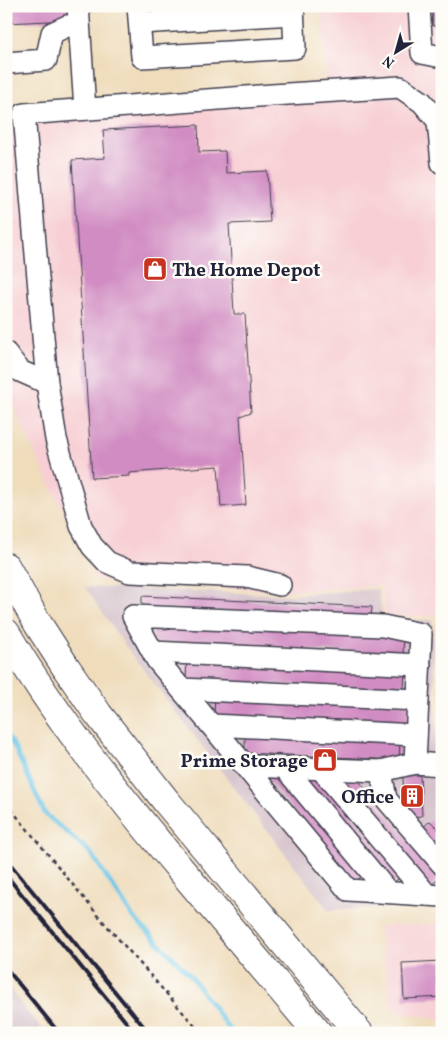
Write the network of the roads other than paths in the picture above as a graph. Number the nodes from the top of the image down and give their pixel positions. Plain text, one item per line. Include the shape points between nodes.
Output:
1 (419, 6) edge
2 (293, 10) edge
3 (139, 15) edge
4 (78, 16) edge
5 (442, 57) edge
6 (6, 63) edge
7 (85, 109) junction
8 (15, 115) edge
9 (442, 163) edge
10 (6, 353) edge
11 (47, 383) junction
12 (6, 567) edge
13 (280, 585) dead end
14 (6, 633) edge
15 (153, 652) junction
16 (420, 665) junction
17 (181, 689) junction
18 (418, 700) junction
19 (211, 725) junction
20 (416, 735) junction
21 (415, 763) junction
22 (246, 766) junction
23 (442, 766) edge
24 (285, 768) junction
25 (321, 769) junction
26 (381, 771) junction
27 (442, 864) edge
28 (388, 892) junction
29 (434, 896) edge
30 (318, 1033) edge
31 (359, 1033) edge

1 - 5 lane via 422,53
2 - 3 lane
2 - 3 lane via 295,48 142,58
4 - 6 lane via 52,33 46,60
4 - 7 lane
7 - 8 lane
7 - 9 lane via 400,87 422,102 438,121
8 - 11 lane
10 - 11 lane via 20,371
11 - 13 lane via 56,439 81,526 92,546 107,562 130,572 247,577
12 - 31 highway via 38,624 98,714 160,794
14 - 30 highway via 61,718 100,770
15 - 16 lane
15 - 16 lane via 133,616 384,626 421,634
15 - 17 lane
16 - 18 lane
17 - 18 lane
17 - 19 lane
18 - 20 lane
19 - 20 lane
19 - 22 lane
20 - 21 lane
21 - 23 lane
21 - 26 lane
22 - 24 lane
22 - 28 lane via 348,890
24 - 25 lane
24 - 28 lane
25 - 26 lane
25 - 29 lane
26 - 27 lane via 386,799
28 - 29 lane

